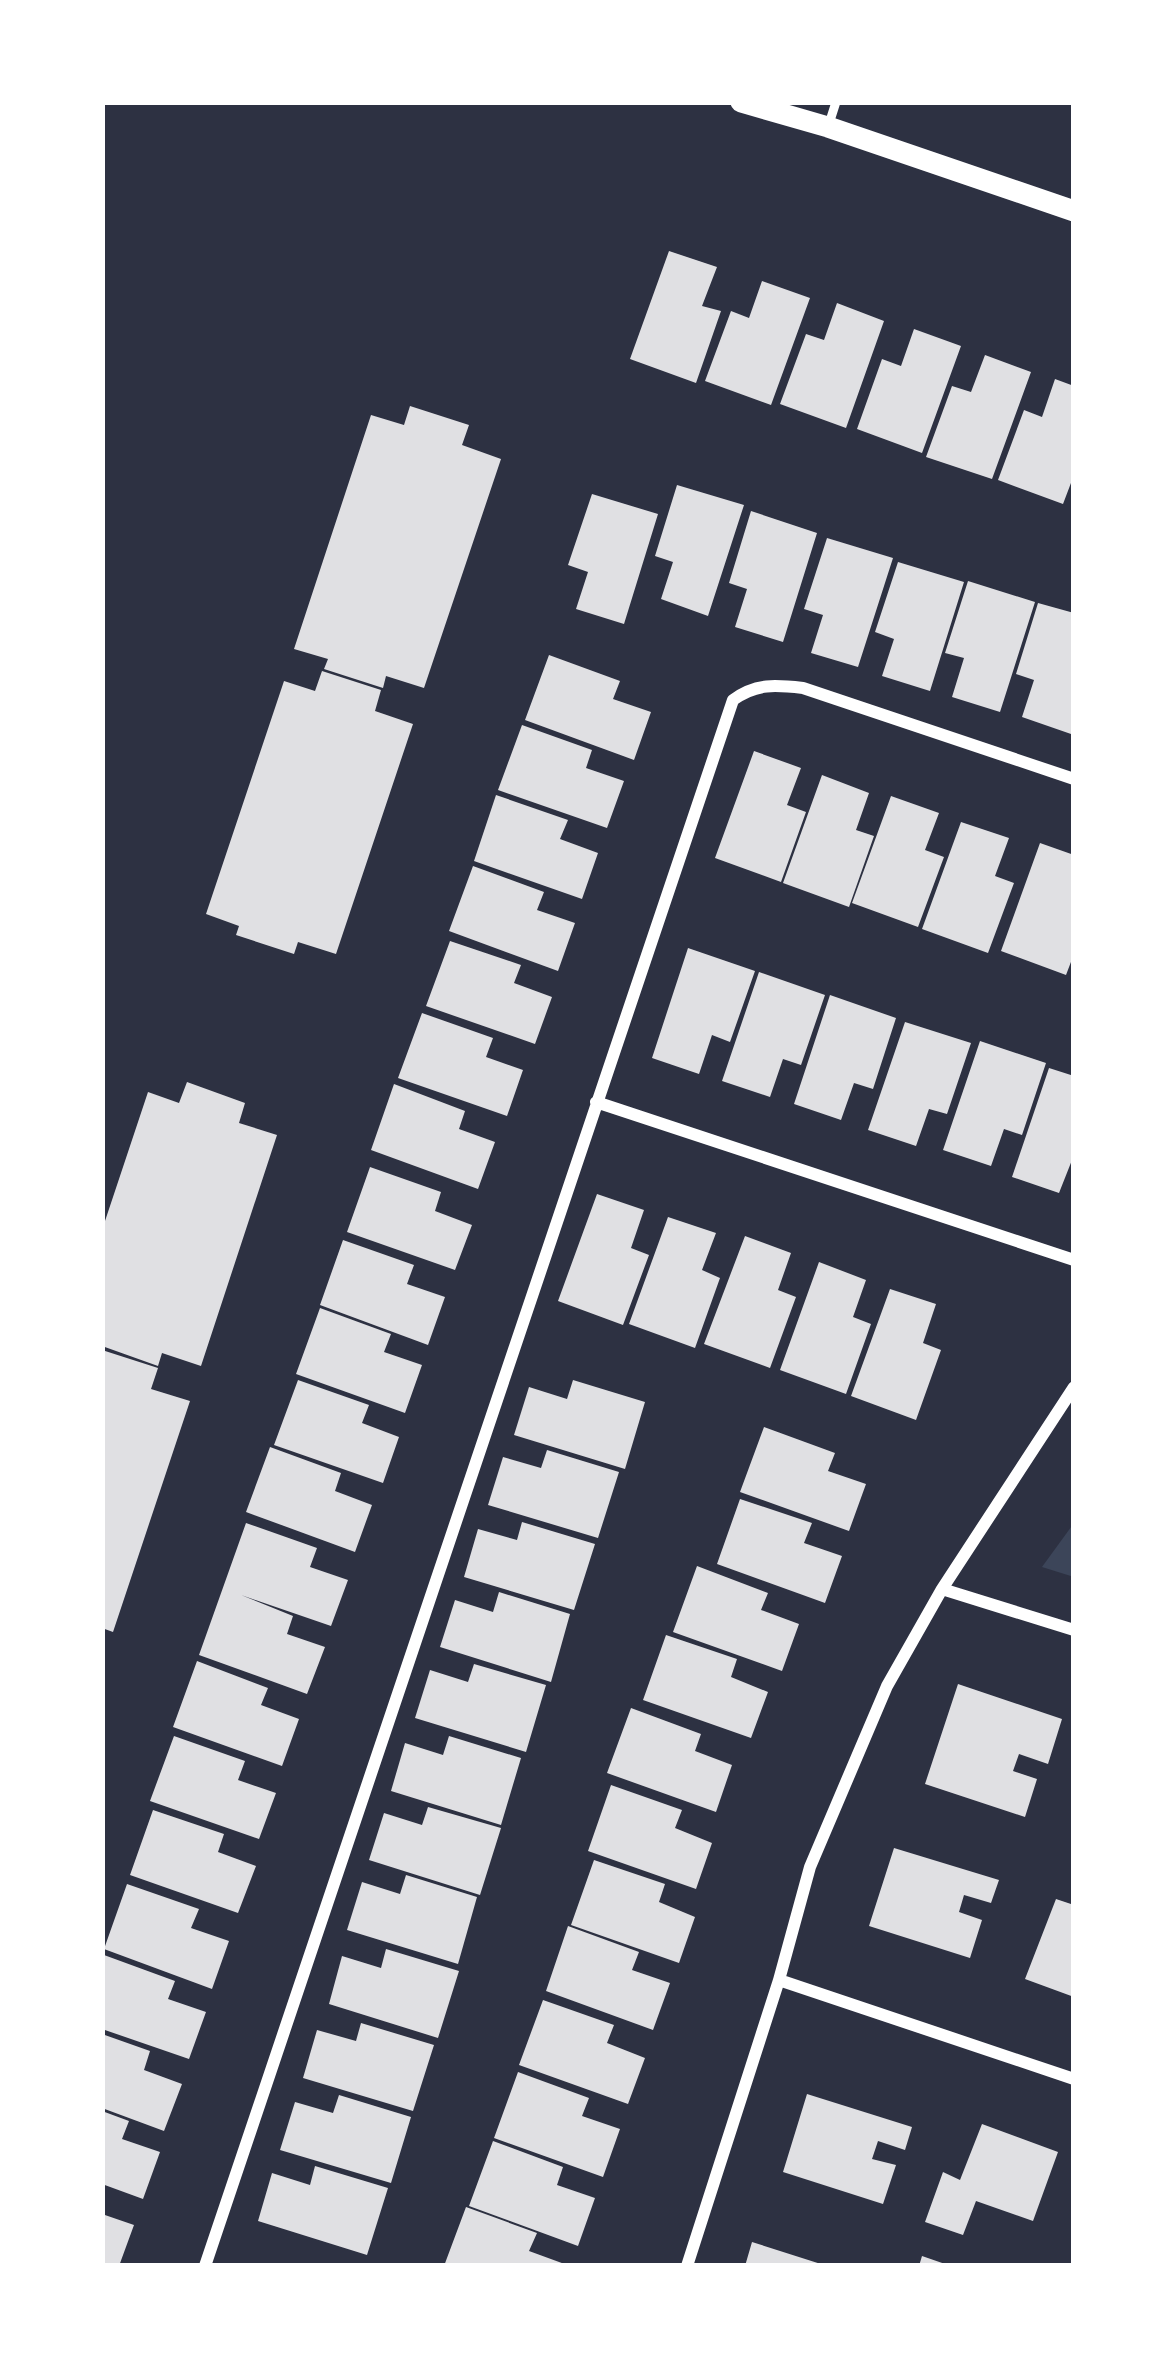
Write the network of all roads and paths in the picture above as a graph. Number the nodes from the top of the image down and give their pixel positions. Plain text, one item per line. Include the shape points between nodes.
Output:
1 (741, 102) edge
2 (836, 102) edge
3 (828, 127) junction
4 (1074, 211) edge
5 (1074, 779) edge
6 (596, 1102) junction
7 (1074, 1260) edge
8 (1074, 1387) edge
9 (942, 1589) junction
10 (1074, 1630) edge
11 (779, 1980) junction
12 (1074, 2079) edge
13 (205, 2266) edge
14 (687, 2266) edge

1 - 3 street
2 - 3 lane
3 - 4 street
5 - 6 street via 803,688 748,688 725,716
6 - 7 street
6 - 13 street
8 - 9 street
9 - 10 street
9 - 11 street via 887,1686 810,1867
11 - 12 street
11 - 14 street

